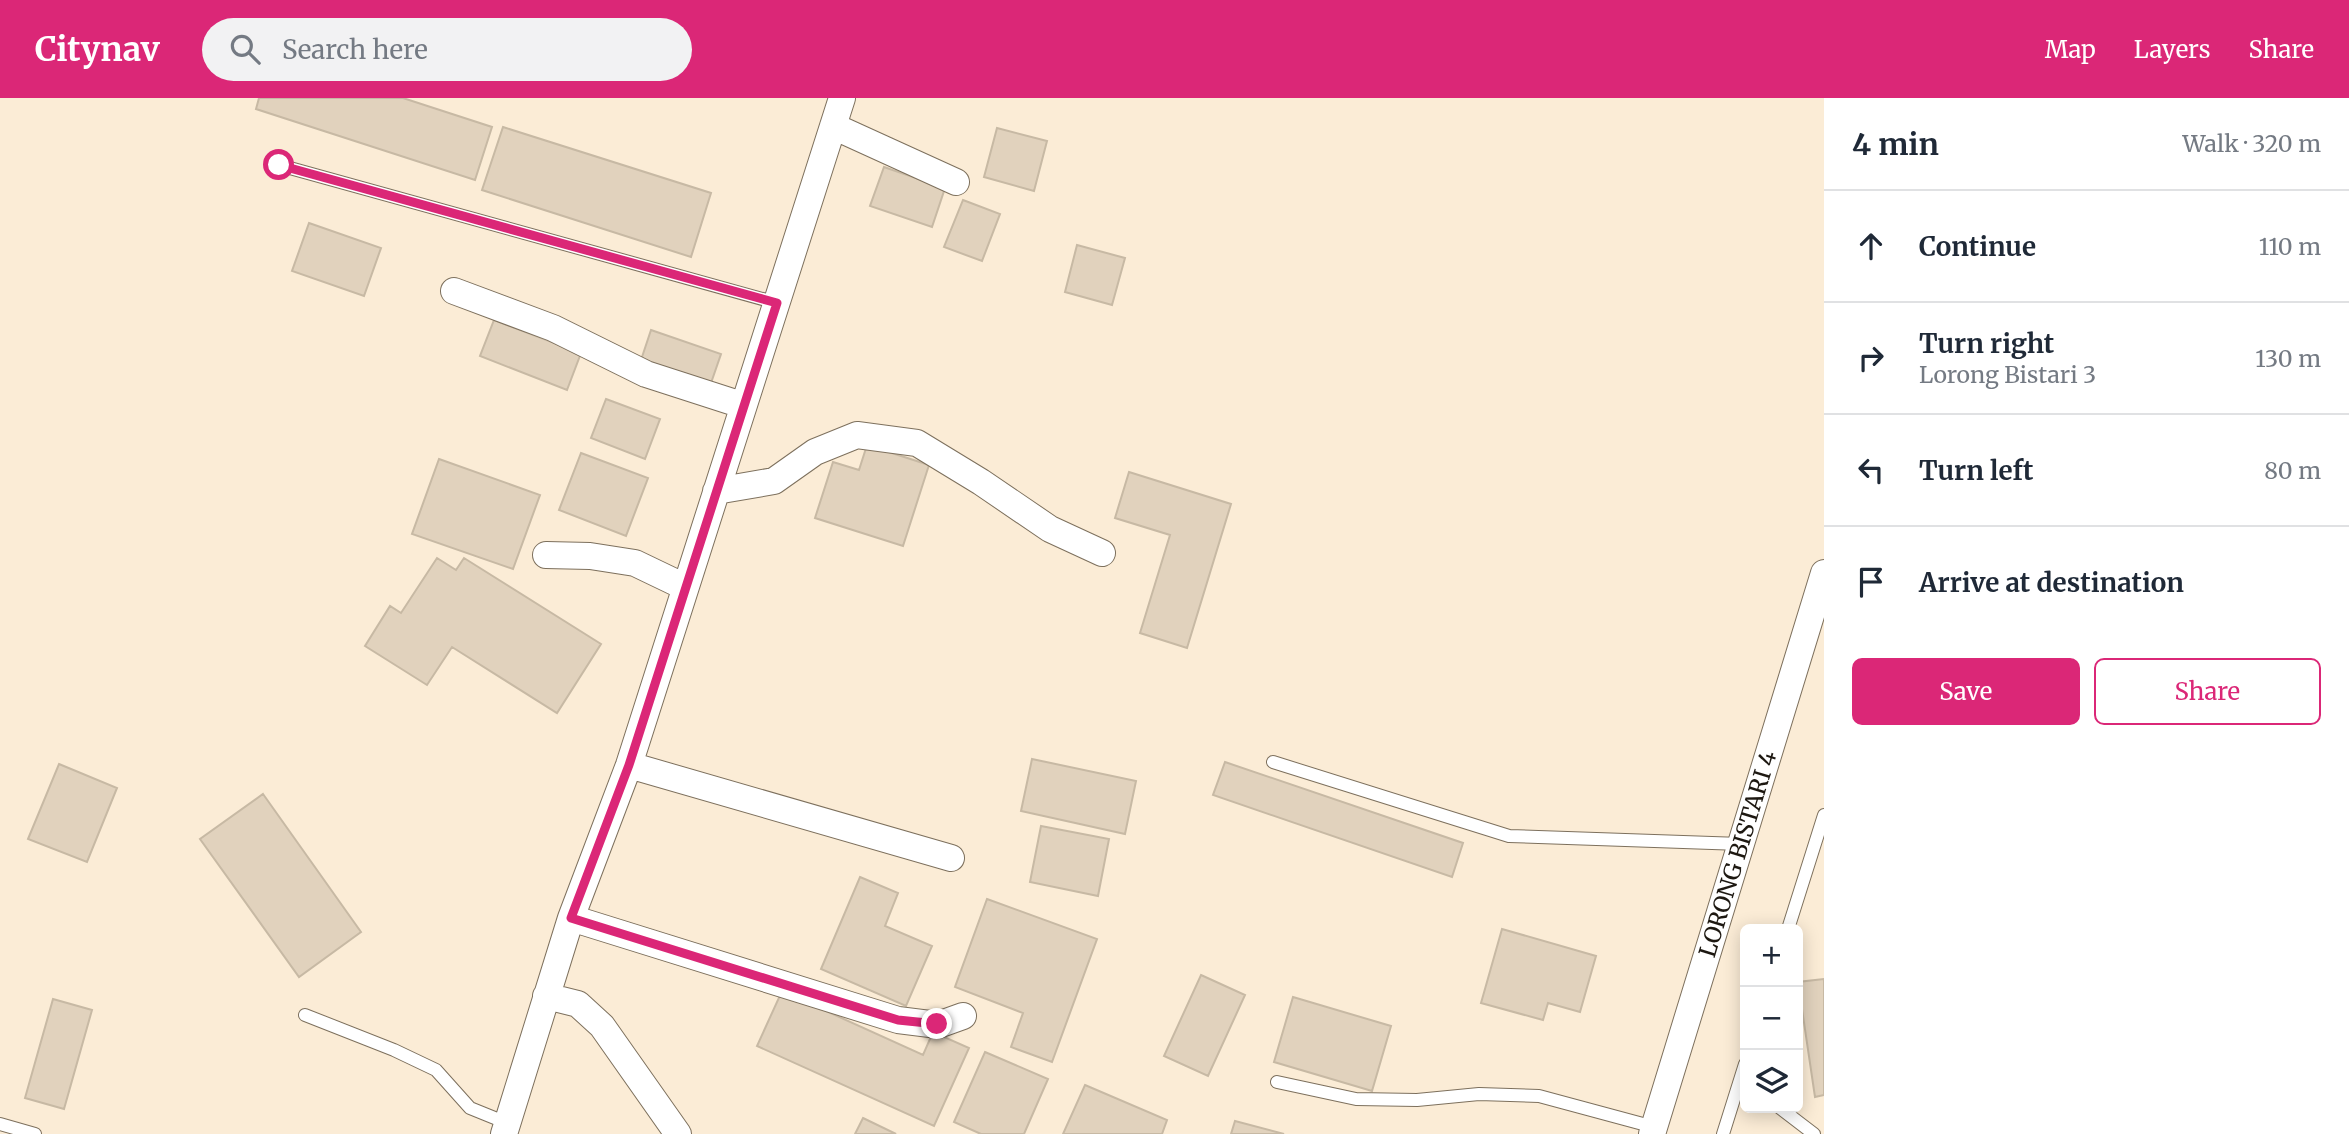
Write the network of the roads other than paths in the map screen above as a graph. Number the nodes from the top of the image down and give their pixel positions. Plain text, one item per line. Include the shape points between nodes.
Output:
1 (842, 98) edge
2 (833, 126) junction
3 (279, 165) dead end
4 (956, 182) dead end
5 (454, 291) dead end
6 (777, 303) junction
7 (742, 405) junction
8 (716, 491) junction
9 (1102, 553) dead end
10 (545, 555) dead end
11 (1824, 573) edge
12 (685, 587) junction
13 (1273, 762) dead end
14 (629, 765) junction
15 (1824, 815) edge
16 (1741, 844) junction
17 (951, 858) dead end
18 (571, 918) junction
19 (1790, 924) edge
20 (546, 996) junction
21 (305, 1015) dead end
22 (963, 1016) dead end
23 (1277, 1082) dead end
24 (1740, 1087) edge
25 (1787, 1113) edge
26 (0, 1124) edge
27 (505, 1129) edge
28 (1653, 1130) edge
29 (35, 1134) edge
30 (678, 1134) edge
31 (1723, 1134) edge
32 (1814, 1134) edge

1 - 2 street
2 - 4 street
2 - 6 street
3 - 6 lane
5 - 7 street via 553,328 646,374
6 - 7 street
7 - 8 street
8 - 9 street via 774,481 815,452 857,435 917,443 1050,529
8 - 12 street
10 - 12 street via 635,563
11 - 16 street, LORONG BISTARI 4
12 - 14 street
13 - 16 lane via 1509,836
14 - 17 street
14 - 18 street
15 - 19 lane
16 - 28 street, LORONG BISTARI 4
18 - 20 street
18 - 22 street via 898,1020 937,1024
20 - 27 street
20 - 30 street via 578,1004 602,1026
21 - 27 lane via 436,1070 470,1108
23 - 28 lane via 1356,1099 1539,1096
24 - 31 lane
25 - 32 lane
26 - 29 lane

